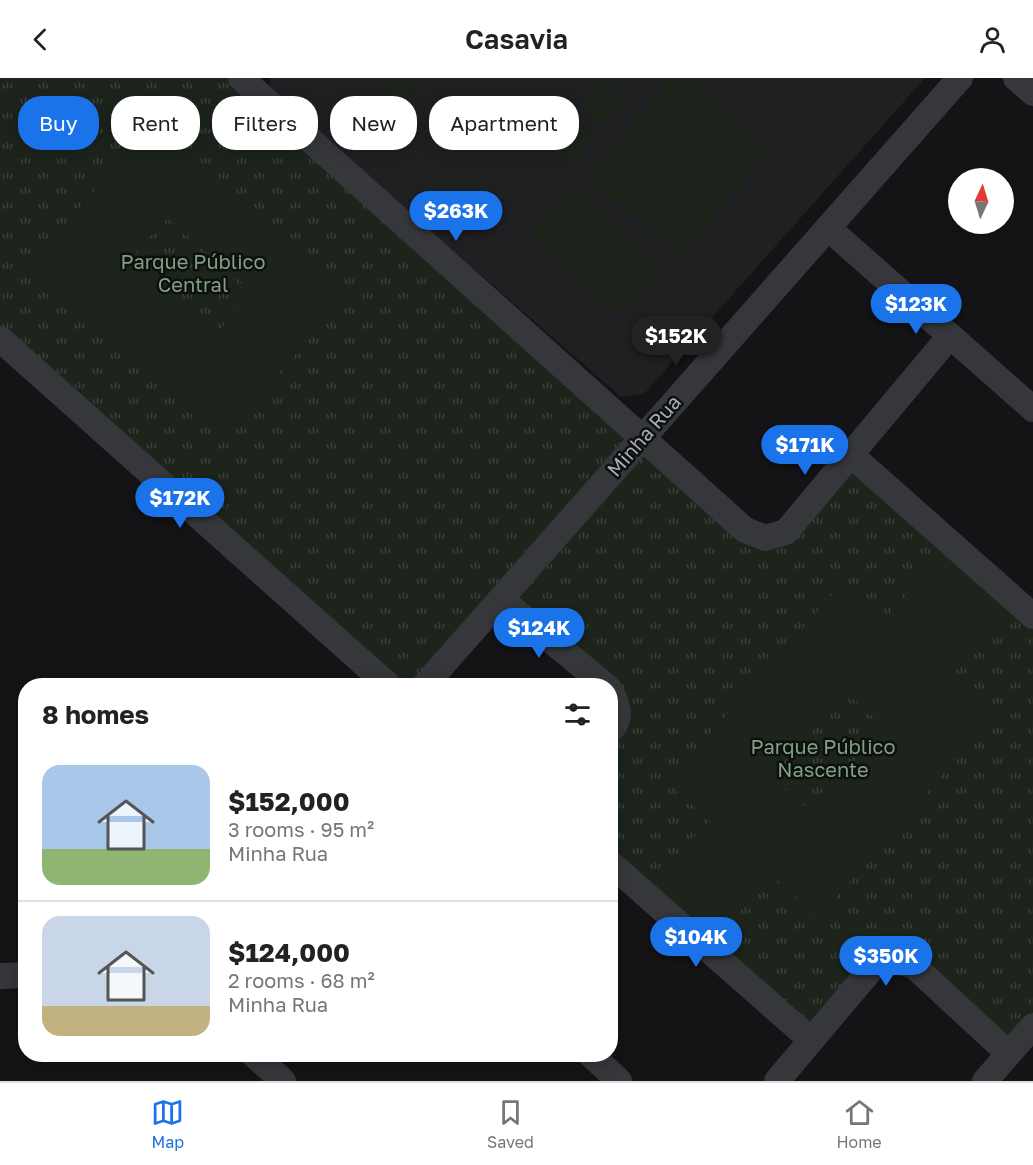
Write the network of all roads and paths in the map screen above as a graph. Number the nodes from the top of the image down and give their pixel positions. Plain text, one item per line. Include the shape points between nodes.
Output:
1 (241, 78) edge
2 (960, 78) edge
3 (1016, 78) edge
4 (1033, 93) edge
5 (828, 228) junction
6 (950, 336) junction
7 (0, 339) edge
8 (1033, 409) edge
9 (643, 438) junction
10 (851, 455) junction
11 (501, 598) junction
12 (1033, 616) edge
13 (380, 678) edge
14 (431, 678) edge
15 (596, 678) edge
16 (618, 870) edge
17 (18, 975) edge
18 (0, 976) edge
19 (1033, 1026) edge
20 (811, 1040) junction
21 (262, 1062) edge
22 (599, 1062) edge
23 (999, 1071) edge
24 (283, 1081) edge
25 (619, 1081) edge
26 (777, 1081) edge

1 - 9 street
2 - 5 street, Minha Rua
3 - 4 street
5 - 6 street
5 - 9 street, Minha Rua
6 - 8 street
6 - 10 street
7 - 13 street
9 - 10 street via 745,530 765,538 786,532
9 - 11 street, Minha Rua
10 - 12 street
11 - 14 street, Minha Rua
11 - 15 street
16 - 20 street
17 - 18 street
19 - 23 street
20 - 23 street via 874,966 893,960 914,966
20 - 26 street
21 - 24 street
22 - 25 street

